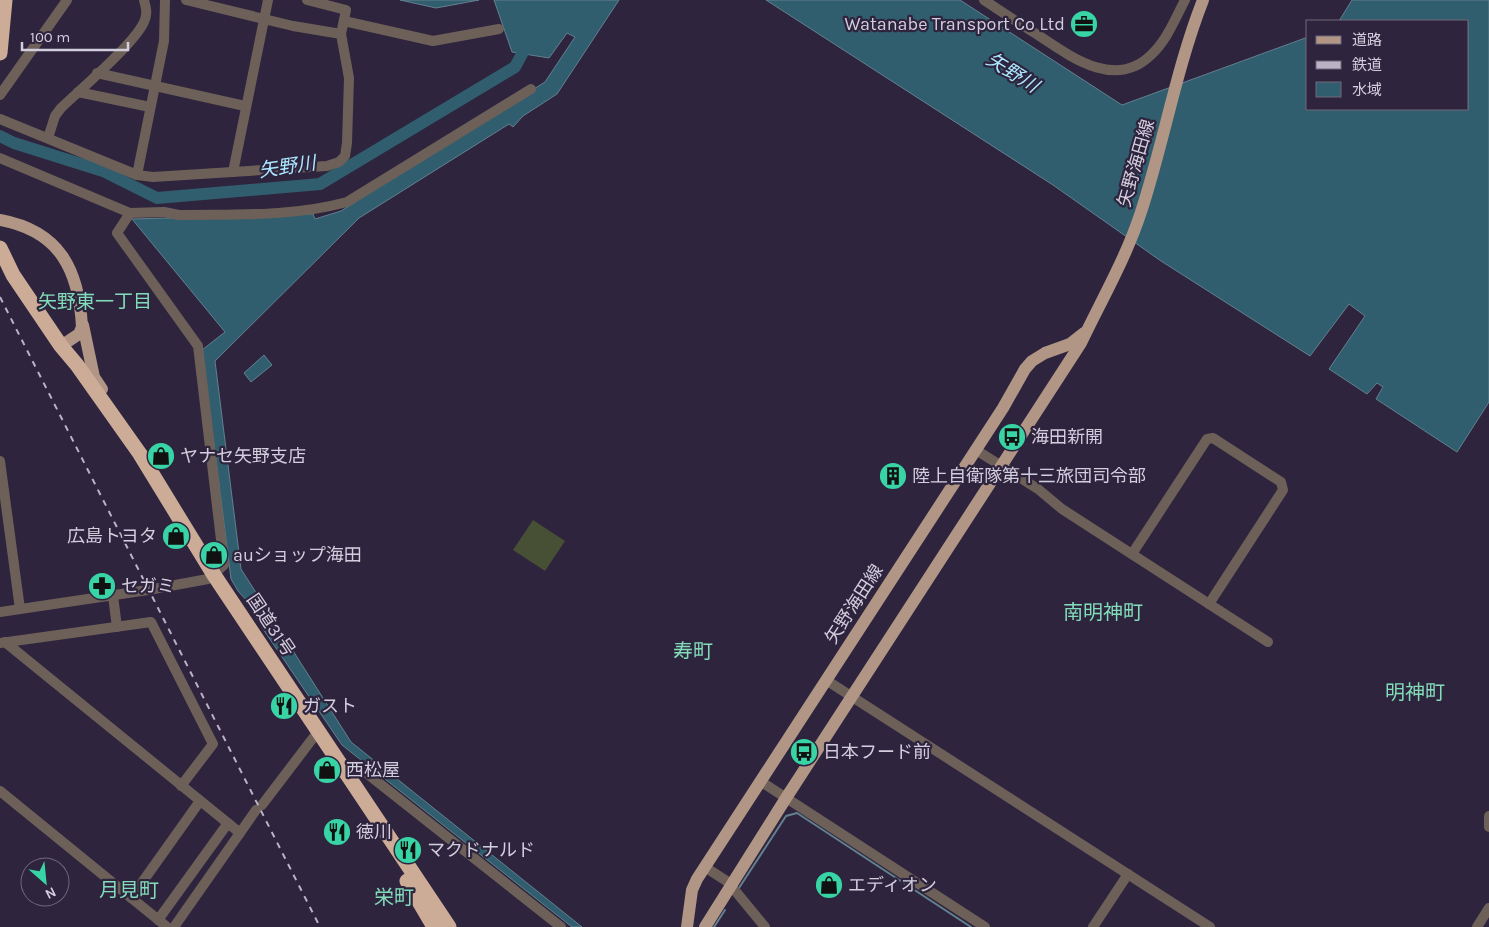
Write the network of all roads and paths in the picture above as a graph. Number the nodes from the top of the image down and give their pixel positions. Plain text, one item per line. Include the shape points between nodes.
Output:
1 (5, 0) edge
2 (67, 0) edge
3 (144, 0) edge
4 (165, 0) edge
5 (186, 0) edge
6 (268, 0) edge
7 (307, 0) edge
8 (984, 0) edge
9 (1185, 0) edge
10 (1202, 0) edge
11 (264, 17) junction
12 (344, 21) junction
13 (499, 30) dead end
14 (341, 34) junction
15 (0, 53) edge
16 (97, 73) junction
17 (154, 87) junction
18 (531, 88) dead end
19 (78, 92) junction
20 (0, 94) edge
21 (245, 106) junction
22 (150, 107) junction
23 (0, 119) edge
24 (48, 138) junction
25 (0, 158) edge
26 (233, 172) junction
27 (137, 175) junction
28 (130, 213) junction
29 (0, 220) edge
30 (0, 248) edge
31 (81, 315) junction
32 (1091, 324) junction
33 (61, 346) junction
34 (976, 450) junction
35 (140, 454) junction
36 (0, 461) edge
37 (1001, 466) junction
38 (1132, 554) junction
39 (211, 577) junction
40 (113, 596) junction
41 (1209, 604) junction
42 (20, 609) junction
43 (0, 612) edge
44 (117, 627) junction
45 (1268, 642) dead end
46 (2, 643) edge
47 (826, 680) junction
48 (852, 696) junction
49 (313, 738) junction
50 (340, 772) junction
51 (373, 778) junction
52 (760, 782) junction
53 (181, 786) junction
54 (357, 790) junction
55 (0, 791) edge
56 (786, 798) junction
57 (200, 801) junction
58 (1489, 816) edge
59 (228, 823) junction
60 (1489, 827) edge
61 (240, 833) junction
62 (705, 867) junction
63 (1128, 874) junction
64 (408, 883) junction
65 (730, 884) junction
66 (131, 898) junction
67 (1489, 908) edge
68 (158, 920) junction
69 (167, 927) edge
70 (174, 927) edge
71 (434, 927) edge
72 (438, 927) edge
73 (449, 927) edge
74 (561, 927) edge
75 (687, 927) edge
76 (705, 927) edge
77 (765, 927) edge
78 (985, 927) edge
79 (1093, 927) edge
80 (1210, 927) edge
81 (1477, 927) edge

1 - 15 highway
2 - 20 street
3 - 16 street via 147,13 144,23
4 - 17 street via 164,41
5 - 11 street
6 - 11 street
7 - 12 street via 346,10
8 - 9 street via 1081,63 1109,70 1127,69 1142,62 1162,44
10 - 32 main road, 矢野海田線 via 1186,46 1142,211 1115,279
11 - 14 street
11 - 21 street
12 - 13 street via 433,41
12 - 14 street
14 - 26 street via 349,78 344,156 339,162 327,166
16 - 17 street
16 - 19 street
17 - 21 street
17 - 22 street
18 - 28 street via 347,202 297,213
19 - 22 street
19 - 24 street via 55,116
21 - 26 street
22 - 27 street
23 - 24 street
24 - 27 street
25 - 28 street
26 - 27 street
28 - 39 street via 117,233 198,346 224,565
29 - 31 main road via 30,228 54,245 72,271
30 - 33 highway, 国道31号 via 13,275
31 - 33 main road via 79,334
31 - 35 main road via 94,377
32 - 34 main road, 矢野海田線 via 1070,344 1041,355 1028,364
32 - 37 main road, 矢野海田線 via 1060,378
33 - 35 highway, 国道31号
33 - 39 highway, 国道31号 via 71,367
34 - 37 street
34 - 47 main road, 矢野海田線
35 - 39 highway, 国道31号
36 - 42 street
37 - 38 street
37 - 48 main road, 矢野海田線
38 - 41 street
38 - 41 street via 1207,439 1213,438 1281,482 1283,490
39 - 40 street
39 - 49 highway, 国道31号
39 - 50 highway, 国道31号
40 - 42 street
40 - 44 street
41 - 45 street
42 - 43 street
44 - 46 street
44 - 53 street via 151,622 213,744
46 - 53 street
47 - 48 street
47 - 52 main road, 矢野海田線
48 - 56 main road, 矢野海田線
48 - 63 street
49 - 50 highway, 国道31号
49 - 61 street
50 - 51 street via 357,767
50 - 54 highway, 国道31号
50 - 64 highway, 国道31号
51 - 54 street via 364,780
51 - 74 street
52 - 56 street
52 - 62 main road, 矢野海田線
53 - 57 street
54 - 73 highway, 国道31号
55 - 66 street
56 - 65 main road, 矢野海田線
56 - 78 street
57 - 59 street
57 - 66 street
58 - 60 street
59 - 61 street
59 - 68 street
61 - 70 street
62 - 65 street
62 - 75 main road, 矢野海田線 via 692,890
63 - 79 street
63 - 80 street
64 - 71 highway, 国道31号
64 - 72 highway
65 - 76 main road, 矢野海田線
65 - 77 street
66 - 68 street
67 - 81 street
68 - 69 street

